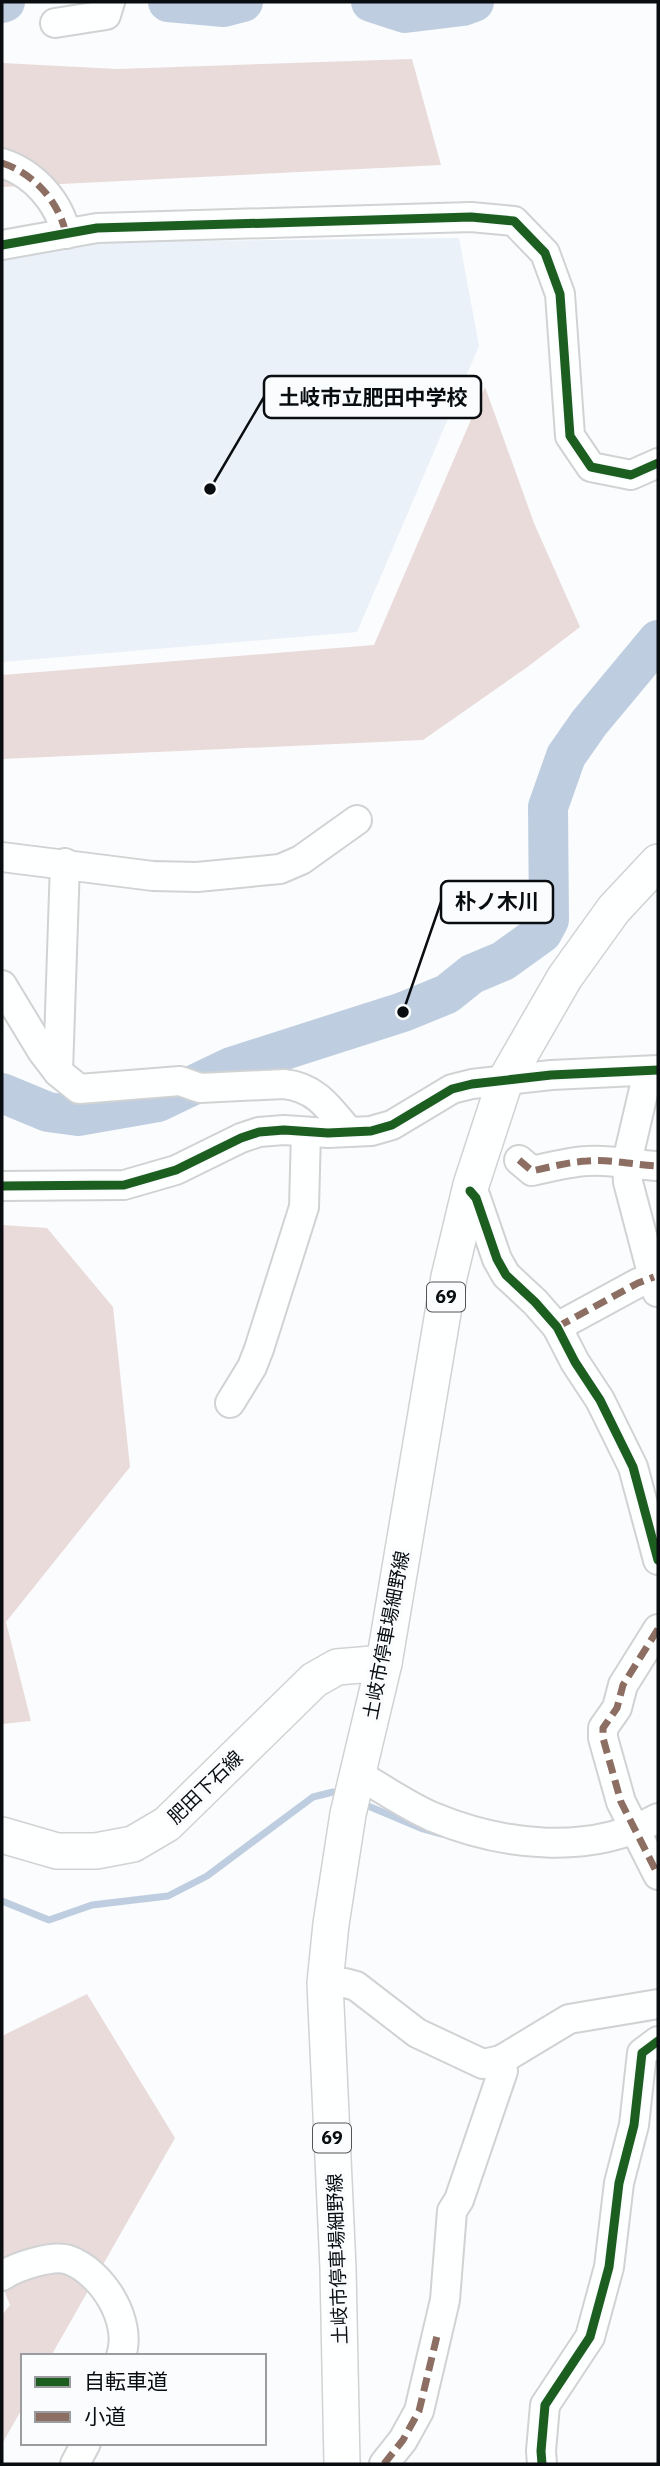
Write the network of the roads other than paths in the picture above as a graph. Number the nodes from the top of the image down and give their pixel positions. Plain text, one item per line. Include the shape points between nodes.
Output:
1 (110, 2) edge
2 (55, 23) dead end
3 (2, 163) edge
4 (66, 234) junction
5 (2, 245) edge
6 (658, 463) edge
7 (357, 820) dead end
8 (2, 857) edge
9 (658, 862) edge
10 (65, 863) junction
11 (2, 985) edge
12 (653, 1071) edge
13 (58, 1072) junction
14 (505, 1081) junction
15 (306, 1132) junction
16 (349, 1132) junction
17 (519, 1160) dead end
18 (627, 1162) junction
19 (658, 1166) edge
20 (2, 1186) edge
21 (470, 1191) junction
22 (656, 1284) edge
23 (556, 1327) junction
24 (230, 1403) dead end
25 (658, 1560) edge
26 (658, 1629) edge
27 (384, 1663) junction
28 (353, 1790) junction
29 (646, 1832) edge
30 (2, 1835) edge
31 (658, 1875) edge
32 (325, 1983) junction
33 (658, 2004) edge
34 (658, 2041) edge
35 (501, 2060) junction
36 (2, 2276) edge
37 (121, 2354) edge
38 (85, 2445) edge
39 (75, 2464) edge
40 (342, 2464) edge
41 (384, 2464) edge
42 (542, 2464) edge

1 - 2 street via 106,15
3 - 4 street via 30,178 54,202
4 - 5 street
4 - 6 street via 97,228 471,217 514,221 545,253 560,295 570,436 591,467 631,475
7 - 10 street via 301,860 280,869 153,876
8 - 10 street
9 - 14 main road, 土岐市停車場細野線 / 69 via 614,909 565,977
10 - 13 street
11 - 13 street
12 - 14 street via 551,1074
12 - 18 street
13 - 16 street via 79,1089 180,1082 200,1088 298,1085 325,1102
14 - 16 street via 452,1089 392,1125
14 - 21 main road, 土岐市停車場細野線 / 69
15 - 16 street
15 - 20 street via 259,1132 176,1170 124,1185
15 - 24 street via 304,1207 259,1349
17 - 18 street via 532,1171 586,1161
18 - 19 street
18 - 22 street via 628,1182
21 - 23 street via 506,1275
21 - 27 main road, 土岐市停車場細野線 / 69 via 449,1278
22 - 23 street via 638,1283
23 - 25 street via 633,1467
26 - 29 street via 603,1728 621,1802
27 - 28 main road, 土岐市停車場細野線 / 69
27 - 30 main road, 肥田下石線 via 337,1667 314,1680 167,1824 133,1844 96,1852 57,1851
28 - 29 street via 501,1837 562,1843
28 - 32 main road, 土岐市停車場細野線 / 69
29 - 31 street
32 - 35 street via 356,1986 417,2033 470,2059 483,2064
32 - 40 main road, 土岐市停車場細野線 / 69
33 - 35 street via 569,2019
34 - 42 street via 642,2053 609,2267 590,2337 545,2405
35 - 41 street via 503,2071 452,2211 445,2300 419,2411
36 - 37 street via 36,2262 67,2259 102,2281 121,2319
38 - 39 street

